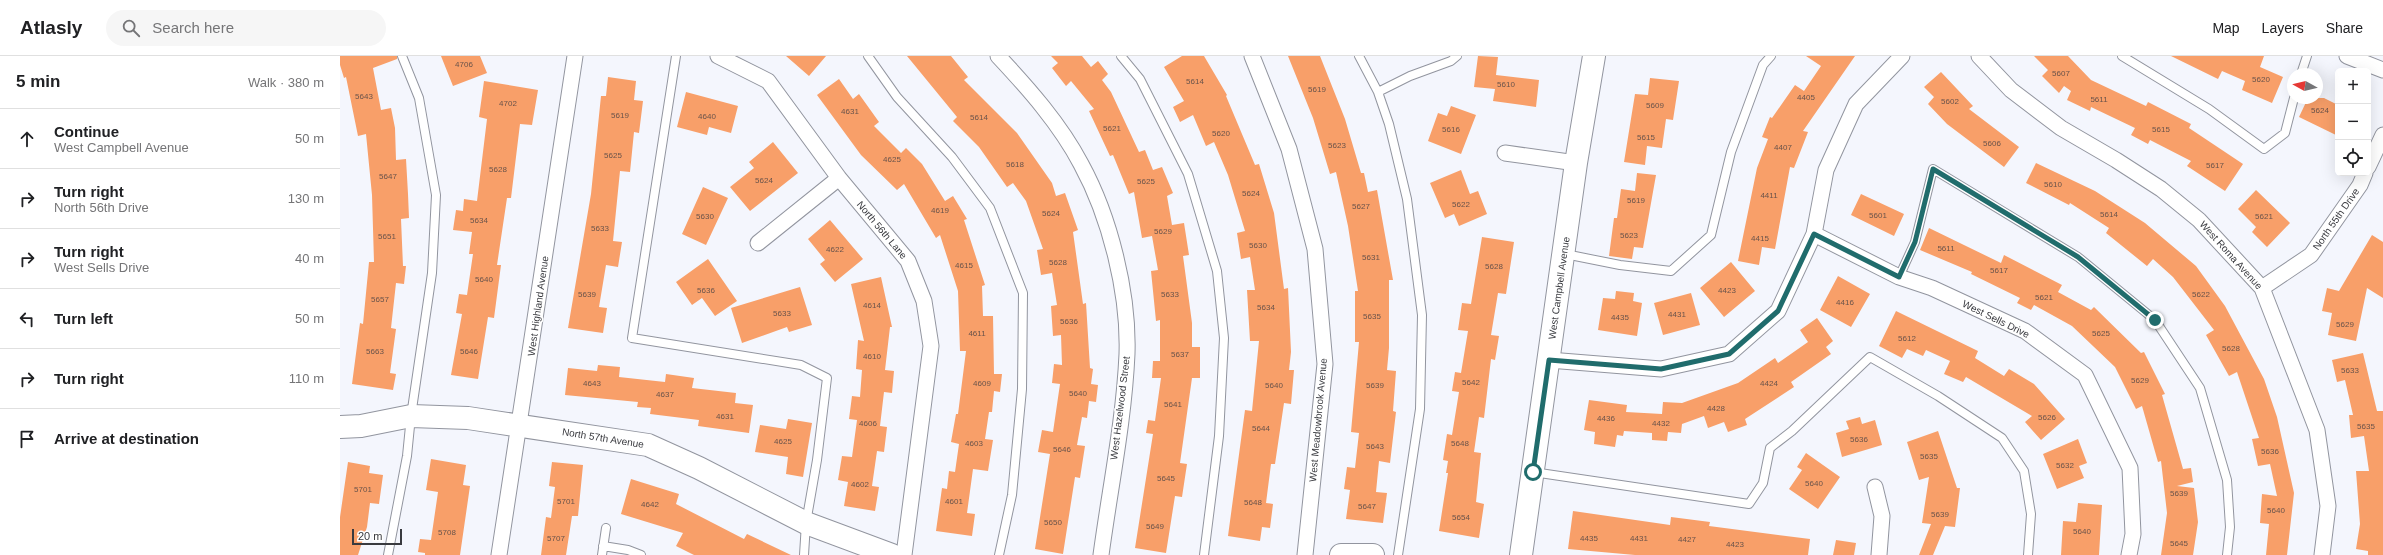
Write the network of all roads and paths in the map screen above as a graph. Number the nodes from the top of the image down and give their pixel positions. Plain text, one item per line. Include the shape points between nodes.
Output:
1 (402, 56) edge
2 (575, 56) edge
3 (676, 56) edge
4 (718, 56) edge
5 (868, 56) edge
6 (998, 56) edge
7 (1121, 56) edge
8 (1252, 56) edge
9 (1359, 56) edge
10 (1458, 56) edge
11 (1594, 56) edge
12 (1771, 56) edge
13 (1902, 56) edge
14 (1979, 56) edge
15 (2122, 56) edge
16 (2307, 56) edge
17 (2347, 56) edge
18 (2303, 68) edge
19 (2383, 70) edge
20 (1378, 92) junction
21 (2292, 104) edge
22 (2383, 135) edge
23 (1505, 153) dead end
24 (2371, 161) edge
25 (1576, 162) junction
26 (2364, 176) edge
27 (839, 178) junction
28 (1814, 234) junction
29 (758, 243) dead end
30 (1564, 254) junction
31 (1899, 277) junction
32 (2262, 288) junction
33 (1549, 360) junction
34 (411, 416) junction
35 (520, 424) junction
36 (340, 427) edge
37 (1533, 472) junction
38 (1876, 487) dead end
39 (806, 523) junction
40 (606, 528) dead end
41 (603, 546) junction
42 (388, 555) edge
43 (499, 555) edge
44 (602, 555) edge
45 (641, 555) edge
46 (804, 555) edge
47 (892, 555) edge
48 (904, 555) edge
49 (999, 555) edge
50 (1101, 555) edge
51 (1204, 555) edge
52 (1304, 555) edge
53 (1341, 555) edge
54 (1373, 555) edge
55 (1398, 555) edge
56 (1521, 555) edge
57 (1880, 555) edge
58 (2028, 555) edge
59 (2129, 555) edge
60 (2227, 555) edge
61 (2322, 555) edge

1 - 34 lane via 419,98 436,195 432,273
2 - 35 street, West Highland Avenue
3 - 39 lane via 632,338 801,365 827,378 818,460
4 - 27 street, North 56th Lane via 768,81
5 - 49 lane via 897,97 952,157 990,208 1022,293 1022,390 1012,495
6 - 50 street, West Hazelwood Street via 1044,110 1081,164 1112,245 1119,277 1126,316 1125,386
7 - 51 lane via 1140,79 1188,174 1217,271 1223,346 1219,436
8 - 52 street, West Meadowbrook Avenue via 1289,149 1315,248 1325,364
9 - 20 lane
10 - 20 lane
11 - 25 street, West Campbell Avenue
12 - 30 lane via 1763,65 1731,152 1711,235 1671,270 1620,265
13 - 28 street via 1856,104 1826,170
14 - 32 street, West Roma Avenue via 2011,90 2061,128 2161,189 2199,220
15 - 21 lane via 2209,109 2264,149 2285,133
16 - 18 lane
17 - 19 street
20 - 55 lane via 1389,124 1407,199 1422,315 1420,409
22 - 24 street
23 - 25 street
25 - 30 street, West Campbell Avenue
26 - 32 street, North 55th Drive via 2311,254
27 - 29 street
27 - 48 street, North 56th Lane via 908,261 924,301 931,346
28 - 31 street, West Sells Drive
28 - 33 street via 1778,311 1729,354 1661,369
30 - 33 street, West Campbell Avenue
31 - 59 street, West Sells Drive via 1932,288 2025,331 2085,375 2130,468 2133,534
31 - 60 lane via 1915,242 1933,169 2078,257 2155,320 2200,388 2227,480 2230,527
32 - 61 street, West Roma Avenue via 2318,430 2328,506
33 - 37 street, West Campbell Avenue
34 - 35 street, North 57th Avenue via 468,418
34 - 36 street, North 57th Avenue via 361,426
34 - 42 lane via 407,456
35 - 39 street, North 57th Avenue via 648,445
35 - 43 street, West Highland Avenue
37 - 56 street, West Campbell Avenue
37 - 58 lane via 1749,504 1763,483 1770,448 1798,426 1870,357 1938,396 2002,438 2024,471 2031,514
38 - 57 street via 1882,516
39 - 46 lane
39 - 47 street, North 57th Avenue
40 - 41 lane
41 - 44 lane
41 - 45 lane
53 - 54 street

